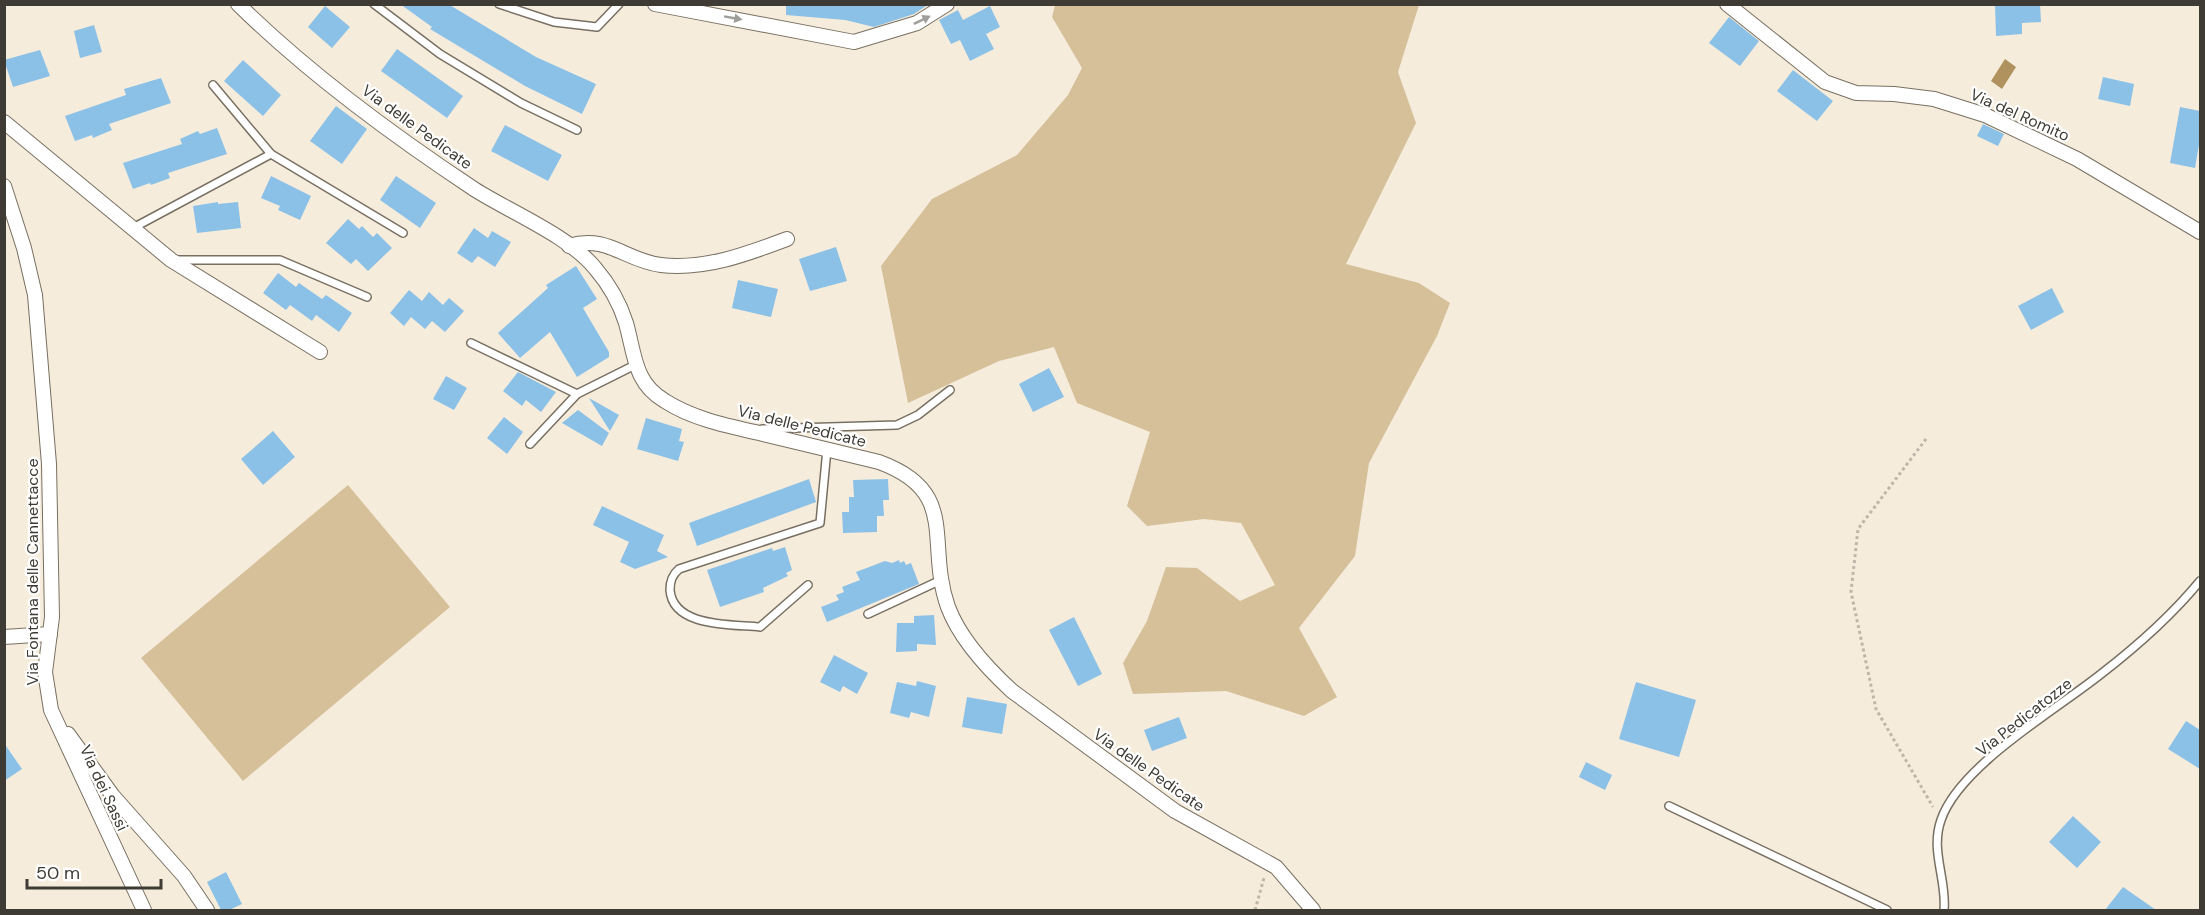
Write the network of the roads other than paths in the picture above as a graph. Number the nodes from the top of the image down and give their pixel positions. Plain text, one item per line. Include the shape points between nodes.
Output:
1 (238, 4) edge
2 (374, 4) edge
3 (499, 4) edge
4 (619, 4) edge
5 (655, 4) edge
6 (947, 4) edge
7 (1727, 4) edge
8 (213, 85) dead end
9 (4, 122) edge
10 (577, 130) dead end
11 (271, 154) junction
12 (4, 186) edge
13 (132, 228) junction
14 (2200, 232) edge
15 (403, 233) dead end
16 (787, 239) dead end
17 (569, 246) junction
18 (171, 260) junction
19 (368, 297) dead end
20 (471, 343) dead end
21 (320, 352) dead end
22 (635, 366) junction
23 (950, 390) dead end
24 (577, 394) junction
25 (744, 429) junction
26 (530, 444) dead end
27 (827, 449) junction
28 (941, 580) junction
29 (2200, 581) edge
30 (808, 585) dead end
31 (868, 614) dead end
32 (50, 634) junction
33 (4, 637) edge
34 (51, 710) junction
35 (1669, 806) dead end
36 (144, 910) edge
37 (207, 910) edge
38 (1313, 910) edge
39 (1887, 910) edge
40 (1944, 910) edge

1 - 17 street, Via delle Pedicate via 278,43 407,143
2 - 10 lane via 440,54 521,103
3 - 4 lane via 554,22 597,27
5 -> 6 street via 854,42 917,23
7 - 14 street, Via del Romito via 1825,82 1856,93 1924,97 1978,112 2077,159
8 - 11 lane
9 - 13 street
11 - 13 lane
11 - 15 lane
12 - 32 street, Via Fontana delle Cannettacce via 34,295 49,464
13 - 18 street
16 - 17 street via 733,258 677,266 648,263 598,242
17 - 22 street, Via delle Pedicate via 594,267 616,301 626,324
18 - 19 lane via 280,260
18 - 21 street
20 - 24 lane
22 - 24 lane
22 - 25 street, Via delle Pedicate via 648,388 666,402
23 - 25 lane via 918,415 897,425
24 - 26 lane
25 - 27 street, Via delle Pedicate
27 - 28 street, Via delle Pedicate via 886,465 922,486 933,509
27 - 30 lane via 820,523 680,569 673,574 670,588 675,605 693,618 760,627
28 - 31 lane
28 - 38 street, Via delle Pedicate via 956,623 985,664 1012,691 1182,815 1268,861
29 - 40 lane, Via Pedicatozze via 2116,662 1984,765 1954,796 1938,830
32 - 33 street
32 - 34 street, Via Fontana delle Cannettacce via 45,672
34 - 36 street, Via dei Sassi
34 - 37 street via 113,796 184,876
35 - 39 lane

